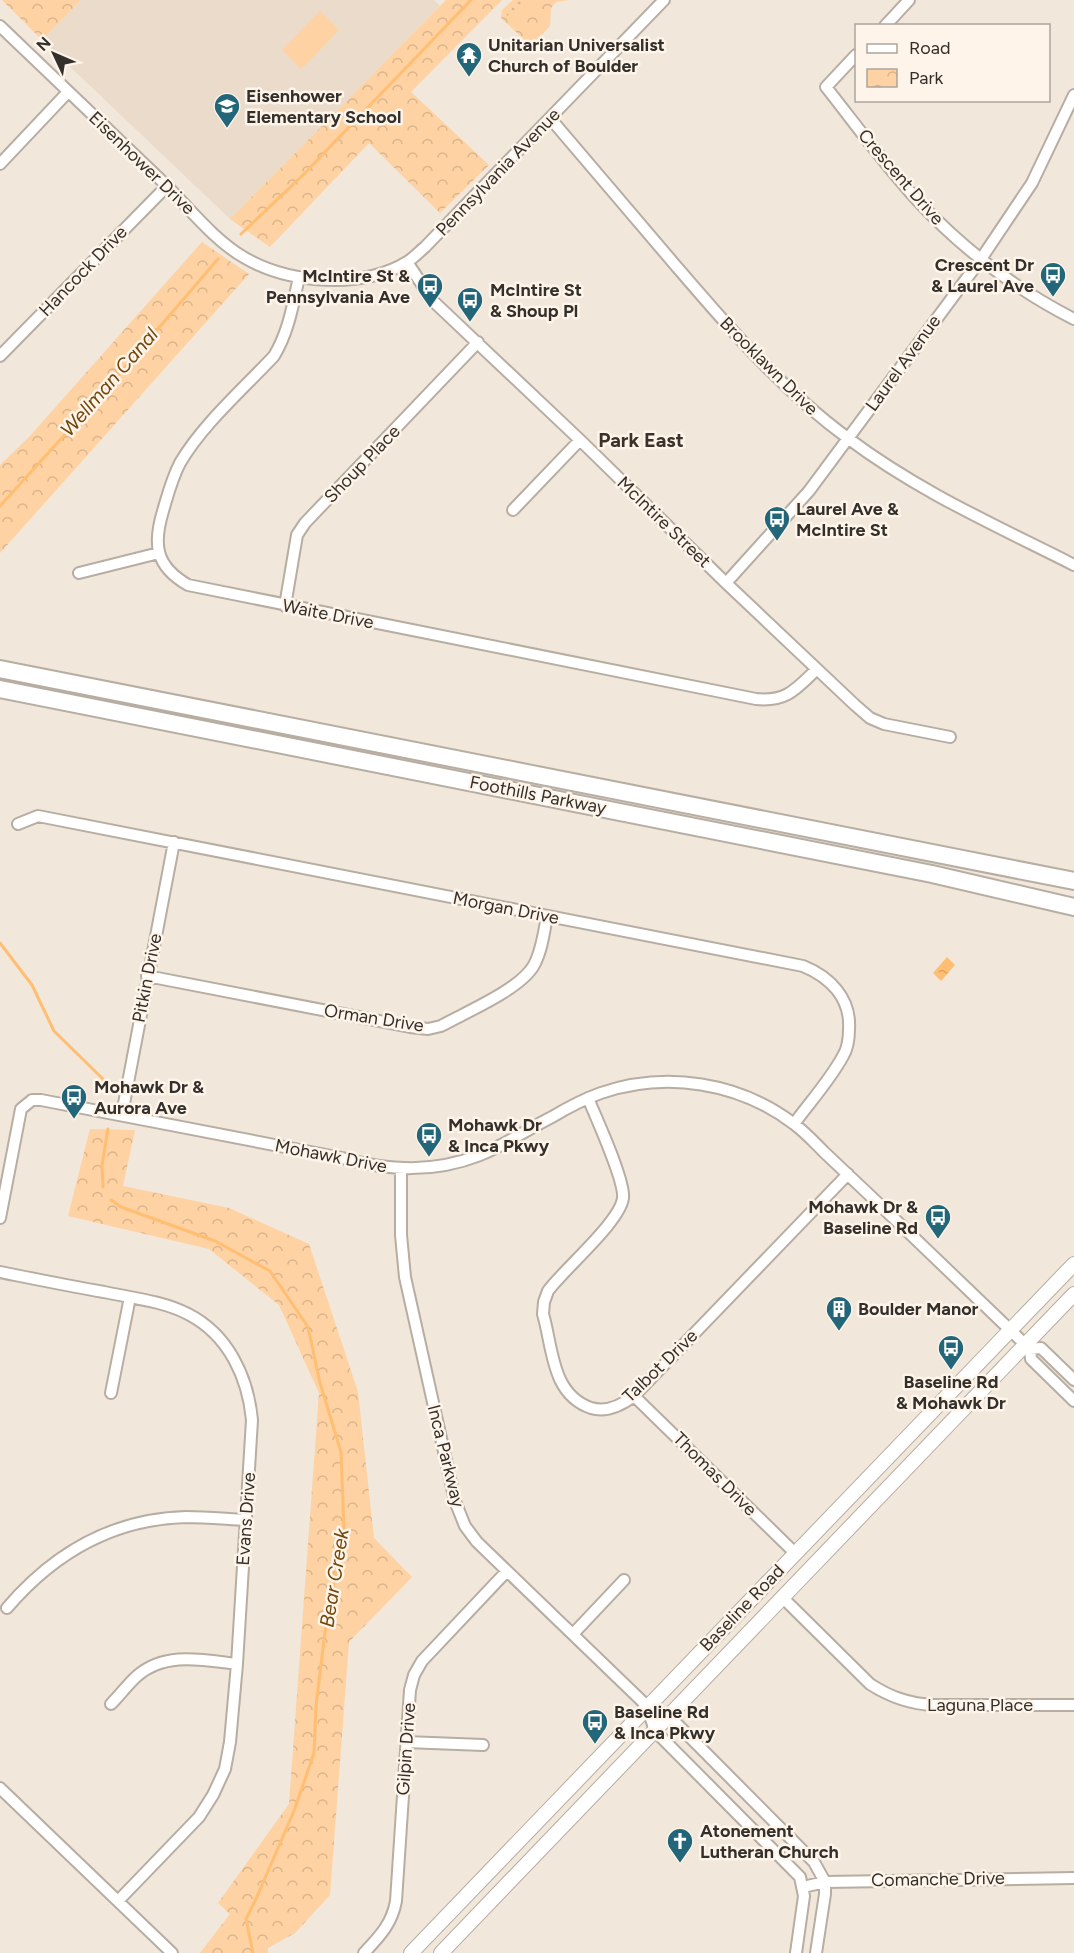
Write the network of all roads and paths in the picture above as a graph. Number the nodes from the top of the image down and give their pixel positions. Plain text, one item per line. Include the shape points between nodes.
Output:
1 (664, 0) edge
2 (909, 0) edge
3 (887, 24) edge
4 (0, 26) edge
5 (855, 56) edge
6 (68, 92) junction
7 (1074, 95) edge
8 (550, 118) junction
9 (0, 164) edge
10 (167, 186) junction
11 (981, 259) junction
12 (407, 262) junction
13 (299, 277) junction
14 (1074, 319) edge
15 (478, 342) junction
16 (0, 356) edge
17 (848, 439) junction
18 (580, 440) junction
19 (513, 510) dead end
20 (159, 553) junction
21 (1074, 565) edge
22 (79, 573) dead end
23 (726, 583) junction
24 (285, 606) junction
25 (0, 669) edge
26 (817, 669) junction
27 (0, 689) edge
28 (950, 737) dead end
29 (18, 824) dead end
30 (174, 842) junction
31 (1074, 881) edge
32 (1074, 907) edge
33 (547, 916) junction
34 (147, 976) junction
35 (588, 1098) junction
36 (122, 1114) junction
37 (794, 1124) junction
38 (401, 1169) junction
39 (848, 1174) junction
40 (0, 1218) edge
41 (1074, 1264) edge
42 (0, 1272) edge
43 (1074, 1294) edge
44 (130, 1297) junction
45 (1011, 1329) junction
46 (1028, 1346) junction
47 (1074, 1380) edge
48 (111, 1393) dead end
49 (634, 1396) junction
50 (1074, 1401) edge
51 (246, 1520) junction
52 (795, 1553) junction
53 (507, 1571) junction
54 (624, 1580) dead end
55 (783, 1597) junction
56 (7, 1608) dead end
57 (573, 1634) junction
58 (237, 1664) junction
59 (111, 1704) dead end
60 (1074, 1705) edge
61 (647, 1706) junction
62 (669, 1716) junction
63 (655, 1731) junction
64 (406, 1742) junction
65 (483, 1745) dead end
66 (0, 1788) edge
67 (1074, 1878) edge
68 (825, 1882) junction
69 (803, 1887) junction
70 (118, 1901) junction
71 (172, 1953) edge
72 (364, 1953) edge
73 (411, 1953) edge
74 (441, 1953) edge
75 (796, 1953) edge
76 (816, 1953) edge

1 - 8 street, Pennsylvania Avenue
2 - 3 street
4 - 6 street, Eisenhower Drive
5 - 11 street, Crescent Drive via 826,87 916,199
6 - 9 street
6 - 10 street, Eisenhower Drive
7 - 11 street, Laurel Avenue via 1032,183
8 - 12 street, Pennsylvania Avenue
8 - 17 street, Brooklawn Drive via 748,350 796,397
10 - 13 street, Eisenhower Drive via 237,253 260,266
10 - 16 street, Hancock Drive
11 - 14 street, Crescent Drive via 1049,307
11 - 17 street, Laurel Avenue
12 - 13 street, Pennsylvania Avenue via 358,278
12 - 15 street, McIntire Street via 433,301
13 - 20 street via 283,341 274,356 200,434 181,462 158,526
15 - 18 street, McIntire Street
15 - 24 street, Shoup Place via 305,523 297,535
17 - 21 street, Brooklawn Drive via 930,492
17 - 23 street, Laurel Avenue via 809,491
18 - 19 street
18 - 23 street, McIntire Street
20 - 22 street
20 - 24 street, Waite Drive via 167,569 188,585
23 - 26 street, McIntire Street
24 - 26 street, Waite Drive via 756,699 782,698 794,692
25 - 31 highway, Foothills Parkway
26 - 28 street, McIntire Street via 870,718
27 - 32 highway, Foothills Parkway via 932,874
29 - 30 street, Morgan Drive via 38,816
30 - 33 street, Morgan Drive
30 - 34 street, Pitkin Drive
33 - 34 street, Orman Drive via 539,954 524,979 441,1026 428,1029
33 - 37 street, Morgan Drive via 803,966 830,981 846,1006 849,1041 844,1055
34 - 36 street, Pitkin Drive
35 - 37 street, Mohawk Drive via 629,1086 693,1083 747,1096
35 - 38 street, Mohawk Drive via 482,1155 457,1163
35 - 49 street, Talbot Drive via 628,1200 548,1291 543,1314 561,1385 569,1395 595,1409 624,1404
36 - 38 street, Mohawk Drive via 369,1166
36 - 40 street, Mohawk Drive via 41,1100 26,1103 21,1109
37 - 39 street, Mohawk Drive
38 - 53 street, Inca Parkway via 405,1277 455,1501 465,1526
39 - 45 street, Mohawk Drive
39 - 49 street, Talbot Drive
41 - 45 main road, Baseline Road
42 - 44 street, Evans Drive
43 - 46 main road, Baseline Road
44 - 48 street
44 - 51 street, Evans Drive via 189,1315 235,1359 250,1399 252,1420
45 - 46 street, Mohawk Drive
45 - 52 main road, Baseline Road
46 - 47 street via 1041,1348
46 - 50 street via 1030,1359
46 - 55 main road, Baseline Road
49 - 52 street, Thomas Drive
51 - 56 street via 187,1517 130,1525 103,1534 45,1569
51 - 58 street, Evans Drive
52 - 61 main road, Baseline Road
53 - 57 street, Inca Parkway
53 - 64 street, Gilpin Drive via 422,1661 410,1690
54 - 57 street
55 - 60 street, Laguna Place via 870,1684 904,1702 934,1706
55 - 62 main road, Baseline Road
57 - 61 street, Inca Parkway
58 - 59 street via 185,1658 168,1661 138,1675
58 - 70 street, Evans Drive via 230,1742 225,1769 213,1795 199,1817
61 - 62 street, Inca Parkway
61 - 63 street, Inca Parkway
61 - 73 main road, Baseline Road
62 - 63 main road, Baseline Road
62 - 68 street, Inca Parkway via 805,1852
63 - 69 street, Inca Parkway via 800,1877
63 - 74 main road, Baseline Road
64 - 65 street
64 - 72 street, Gilpin Drive via 394,1911 386,1930
66 - 70 street
67 - 68 street, Comanche Drive
68 - 69 street, Comanche Drive
68 - 76 street
69 - 75 street
70 - 71 street

